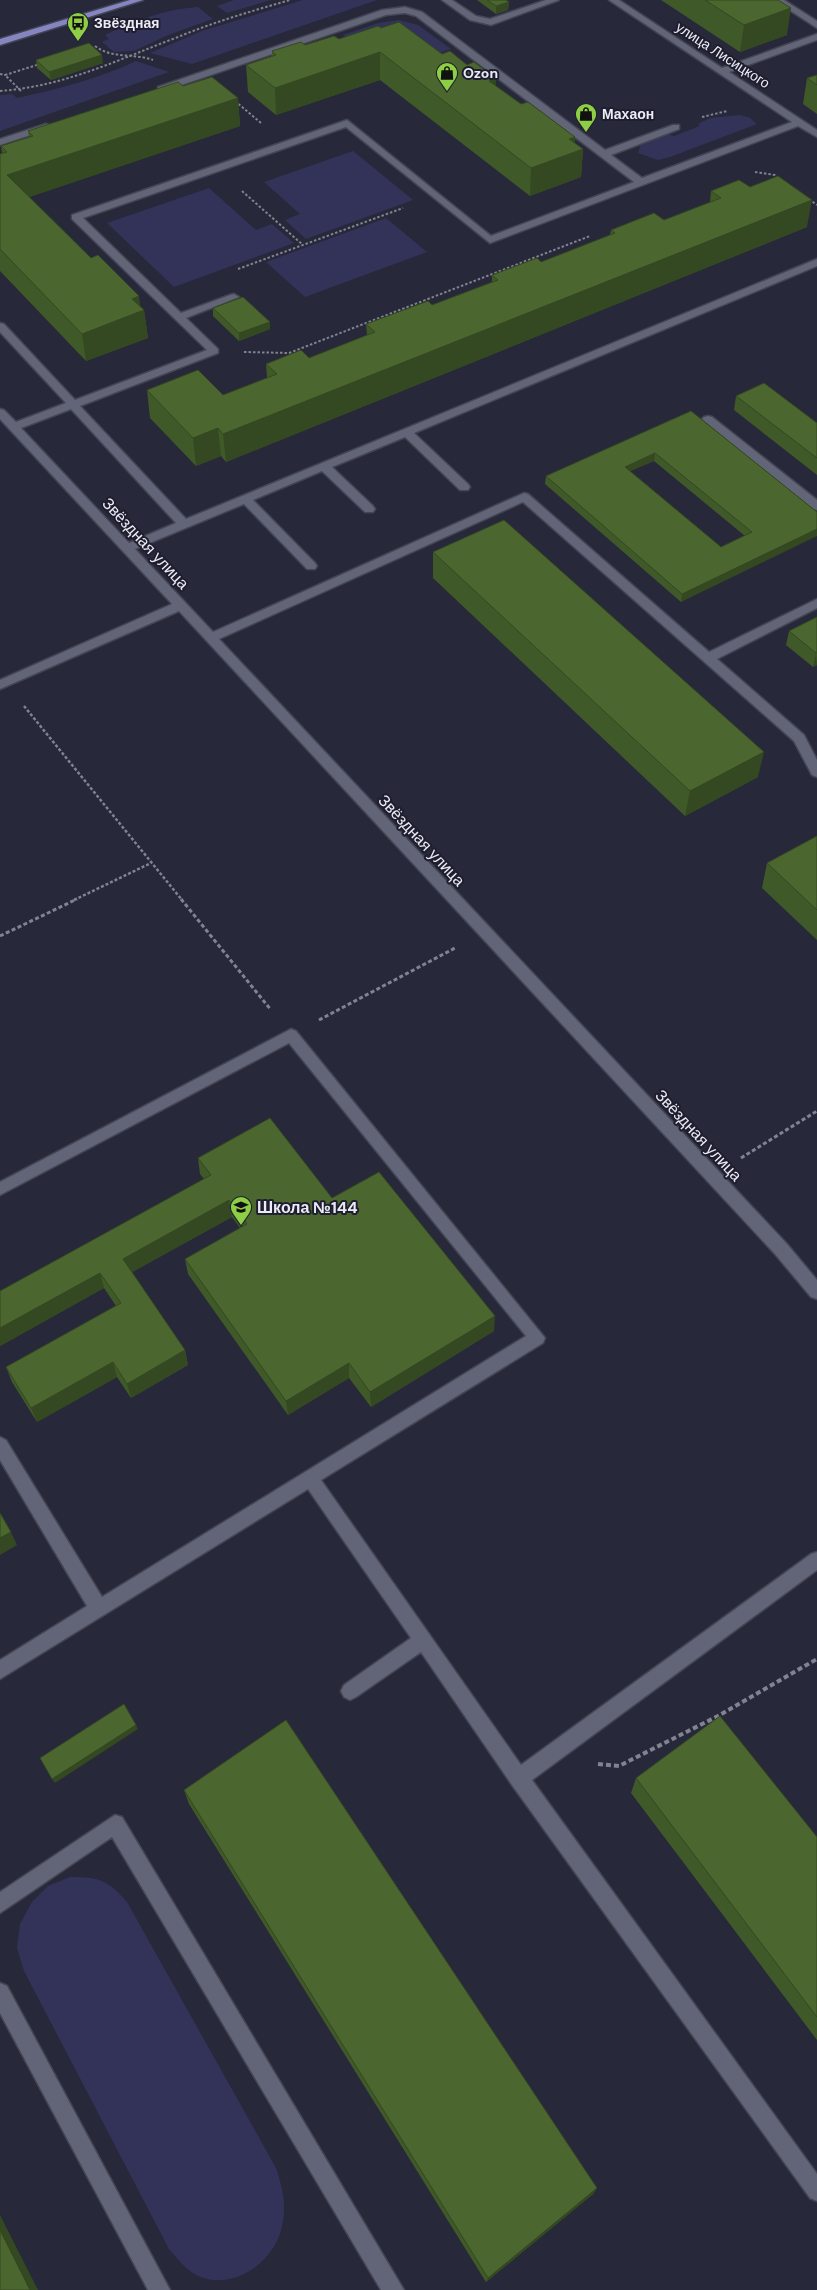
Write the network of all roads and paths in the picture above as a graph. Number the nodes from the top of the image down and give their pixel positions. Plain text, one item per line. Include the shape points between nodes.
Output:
1 (140, 0) edge
2 (290, 0) edge
3 (446, 0) edge
4 (555, 0) edge
5 (613, 0) edge
6 (778, 0) edge
7 (815, 21) edge
8 (817, 37) edge
9 (0, 42) edge
10 (87, 49) edge
11 (135, 55) junction
12 (43, 63) edge
13 (722, 72) junction
14 (0, 74) edge
15 (5, 75) junction
16 (204, 75) junction
17 (21, 90) junction
18 (0, 91) edge
19 (149, 93) edge
20 (772, 104) junction
21 (799, 122) junction
22 (56, 124) edge
23 (676, 127) joint
24 (817, 134) edge
25 (0, 142) edge
26 (286, 144) junction
27 (604, 154) junction
28 (217, 169) junction
29 (747, 175) dead end
30 (782, 180) edge
31 (641, 182) junction
32 (803, 195) edge
33 (436, 196) junction
34 (817, 205) edge
35 (593, 235) dead end
36 (303, 245) junction
37 (817, 262) edge
38 (231, 271) dead end
39 (234, 296) dead end
40 (179, 317) junction
41 (0, 326) edge
42 (214, 351) junction
43 (73, 404) junction
44 (0, 412) edge
45 (708, 419) dead end
46 (14, 427) junction
47 (406, 432) junction
48 (324, 466) junction
49 (464, 487) dead end
50 (245, 498) junction
51 (817, 506) edge
52 (369, 509) dead end
53 (184, 524) junction
54 (126, 548) junction
55 (311, 566) dead end
56 (817, 603) edge
57 (181, 605) junction
58 (211, 638) junction
59 (708, 658) junction
60 (3, 684) edge
61 (817, 772) edge
62 (151, 863) junction
63 (483, 932) junction
64 (0, 936) edge
65 (291, 1035) junction
66 (817, 1111) edge
67 (713, 1176) junction
68 (0, 1189) edge
69 (817, 1292) edge
70 (0, 1445) edge
71 (310, 1478) junction
72 (817, 1560) edge
73 (99, 1609) junction
74 (423, 1640) junction
75 (817, 1659) edge
76 (0, 1670) edge
77 (350, 1691) dead end
78 (546, 1759) junction
79 (519, 1778) junction
80 (0, 1903) edge
81 (0, 1993) edge
82 (817, 2190) edge
83 (159, 2290) edge
84 (393, 2290) edge

1 - 9 main road
2 - 11 path via 174,38
3 - 4 street via 478,21 491,22
5 - 13 street, улица Лисицкого
6 - 7 street
8 - 13 street
10 - 11 path via 95,46 103,53 116,56
11 - 17 path via 102,69
12 - 15 path
13 - 20 street, улица Лисицкого
14 - 15 path
15 - 17 path
16 - 19 street
16 - 26 path
16 - 27 street via 385,12 405,10 419,14
17 - 18 path
20 - 21 street, улица Лисицкого
20 - 23 path via 717,113
21 - 24 street, улица Лисицкого
21 - 31 street
22 - 25 street
23 - 27 street
26 - 28 street
26 - 33 street via 347,123
27 - 31 street
28 - 36 path
28 - 40 street via 76,217
29 - 30 path via 755,172 775,175
31 - 33 street via 490,240
32 - 34 path
33 - 36 path
35 - 42 path via 289,353
36 - 38 path
37 - 47 street
39 - 40 street
40 - 42 street
41 - 43 street
42 - 43 street
43 - 46 street
43 - 53 street
44 - 46 street, Звёздная улица
45 - 51 street
46 - 54 street, Звёздная улица
47 - 48 street
47 - 49 street
48 - 50 street
48 - 52 street
50 - 53 street
50 - 55 street
53 - 54 street
54 - 57 street, Звёздная улица
56 - 59 street
57 - 58 street, Звёздная улица
57 - 60 street
58 - 59 street via 524,497
58 - 63 street, Звёздная улица
59 - 61 street via 799,738
60 - 62 path
62 - 64 path
62 - 65 path
63 - 65 path
63 - 67 street, Звёздная улица
65 - 68 street
65 - 71 street via 536,1338
66 - 67 path
67 - 69 street, Звёздная улица
70 - 73 street
71 - 73 street
71 - 74 street
72 - 78 street
73 - 76 street
74 - 77 street
74 - 79 street
75 - 78 path via 718,1716 619,1766
78 - 79 street
79 - 82 street
80 - 84 street via 115,1824
81 - 83 street

